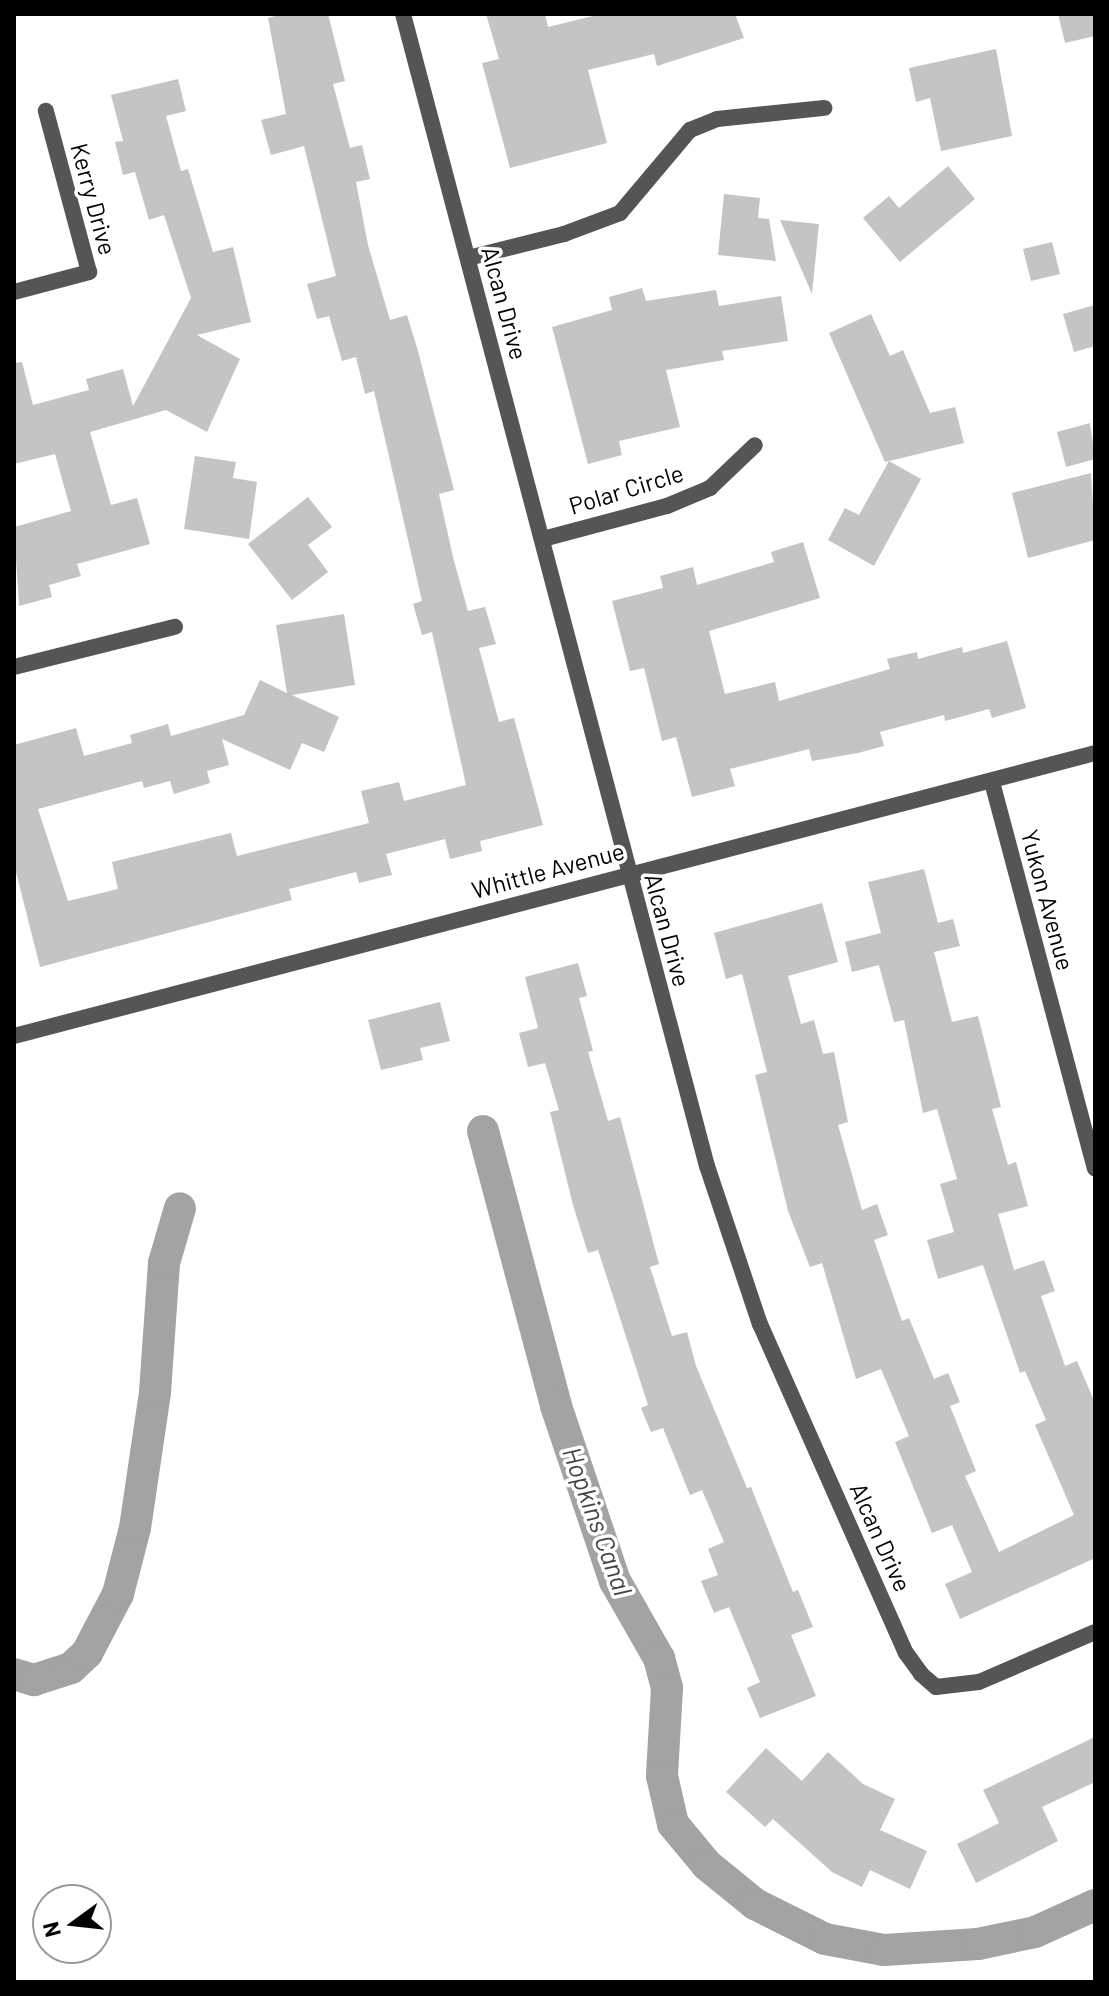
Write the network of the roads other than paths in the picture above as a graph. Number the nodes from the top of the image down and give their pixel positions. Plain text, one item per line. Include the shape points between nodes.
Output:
1 (403, 14) edge
2 (824, 108) dead end
3 (46, 111) dead end
4 (468, 258) junction
5 (14, 292) edge
6 (755, 445) dead end
7 (543, 539) junction
8 (175, 627) dead end
9 (14, 667) edge
10 (1095, 753) edge
11 (992, 782) junction
12 (628, 873) junction
13 (14, 1036) edge
14 (1095, 1169) edge
15 (1095, 1632) edge

1 - 4 street, Alcan Drive
2 - 4 street via 717,119 690,130 620,213 564,234
3 - 5 street, Kerry Drive via 89,272
4 - 7 street, Alcan Drive
6 - 7 street, Polar Circle via 710,488 667,506
7 - 12 street, Alcan Drive
8 - 9 street
10 - 11 street, Whittle Avenue
11 - 12 street, Whittle Avenue
11 - 14 street, Yukon Avenue
12 - 13 street, Whittle Avenue
12 - 15 street, Alcan Drive via 738,1269 906,1653 936,1687 979,1682

